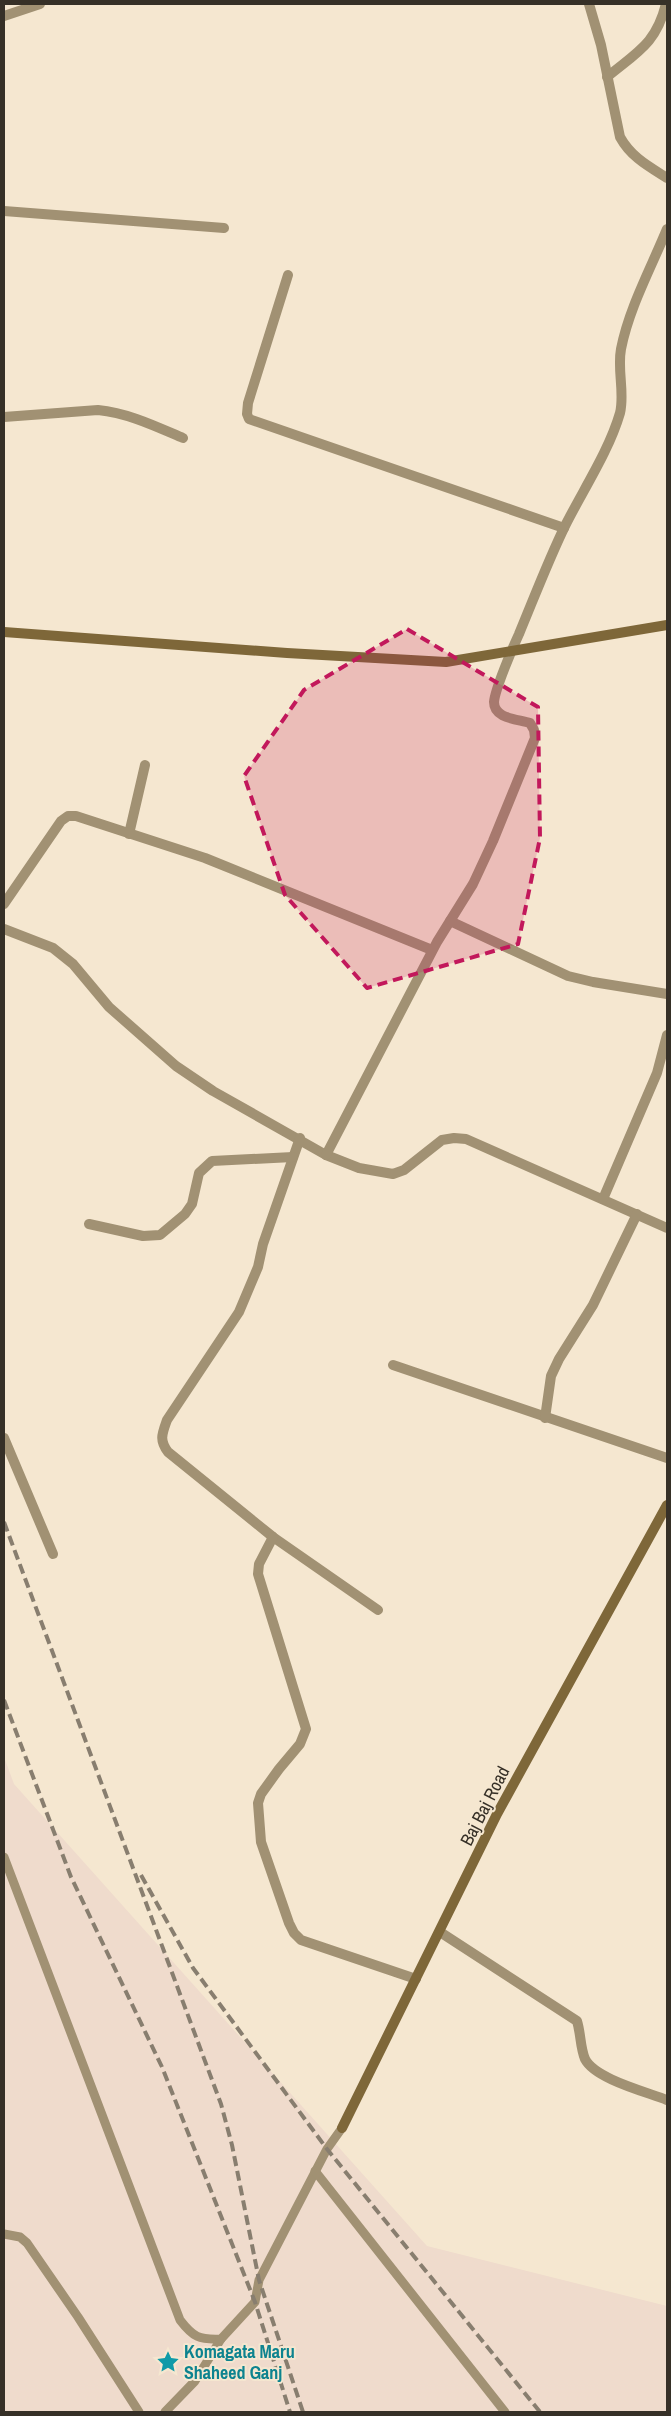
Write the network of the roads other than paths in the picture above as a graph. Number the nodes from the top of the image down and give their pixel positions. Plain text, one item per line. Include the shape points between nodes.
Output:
1 (40, 4) edge
2 (589, 4) edge
3 (666, 4) edge
4 (4, 16) edge
5 (607, 77) junction
6 (667, 178) edge
7 (4, 211) edge
8 (224, 228) dead end
9 (667, 229) edge
10 (288, 274) dead end
11 (4, 417) edge
12 (183, 438) dead end
13 (564, 528) junction
14 (667, 625) edge
15 (4, 632) edge
16 (511, 651) junction
17 (145, 766) dead end
18 (129, 834) junction
19 (4, 904) edge
20 (450, 921) junction
21 (4, 928) edge
22 (432, 950) junction
23 (667, 994) edge
24 (667, 1035) edge
25 (300, 1138) junction
26 (326, 1154) junction
27 (293, 1156) junction
28 (603, 1199) junction
29 (637, 1214) junction
30 (89, 1224) dead end
31 (667, 1228) edge
32 (393, 1365) dead end
33 (545, 1418) junction
34 (4, 1438) edge
35 (667, 1458) edge
36 (667, 1505) edge
37 (273, 1537) junction
38 (52, 1554) dead end
39 (378, 1610) dead end
40 (4, 1857) edge
41 (440, 1932) junction
42 (416, 1978) junction
43 (667, 2100) edge
44 (342, 2128) joint
45 (315, 2171) junction
46 (4, 2234) edge
47 (221, 2339) junction
48 (138, 2412) edge
49 (165, 2412) edge
50 (505, 2412) edge

1 - 4 street
2 - 5 street
3 - 5 street via 651,41
5 - 6 street via 620,137 627,150
7 - 8 street
9 - 13 street via 621,348 620,413
10 - 13 street via 248,404 249,419
11 - 12 street via 109,411
13 - 16 street
14 - 16 main road
15 - 16 main road via 446,662
16 - 20 street via 494,701 496,710 502,716 530,723 535,738 493,842
17 - 18 street
18 - 19 street via 68,816 61,821
18 - 22 street via 205,858
20 - 22 street
20 - 23 street via 568,976
21 - 25 street via 54,948 73,964 109,1007 176,1066 213,1091
22 - 26 street
24 - 28 street via 657,1072
25 - 26 street
25 - 27 street
26 - 28 street via 359,1168 392,1174 404,1170 442,1140 466,1139
27 - 30 street via 212,1161 199,1173 192,1204 185,1214 160,1235 143,1236
27 - 37 street via 258,1267 239,1312 167,1420 161,1436 168,1452
28 - 29 street
29 - 31 street
29 - 33 street via 593,1305 551,1376
32 - 33 street
33 - 35 street
34 - 38 street
36 - 41 main road, Baj Baj Road via 497,1814
37 - 39 street
37 - 42 street via 258,1574 306,1729 300,1744 260,1799 257,1814 261,1842 289,1923 301,1940
40 - 47 lane via 180,2320 190,2334
41 - 42 main road, Baj Baj Road
41 - 43 street via 577,2021 586,2061 604,2076
42 - 44 main road, Baj Baj Road
44 - 45 lane
45 - 47 lane via 259,2280 255,2302
45 - 50 lane
46 - 48 lane via 20,2237 27,2243
47 - 49 lane via 195,2381

